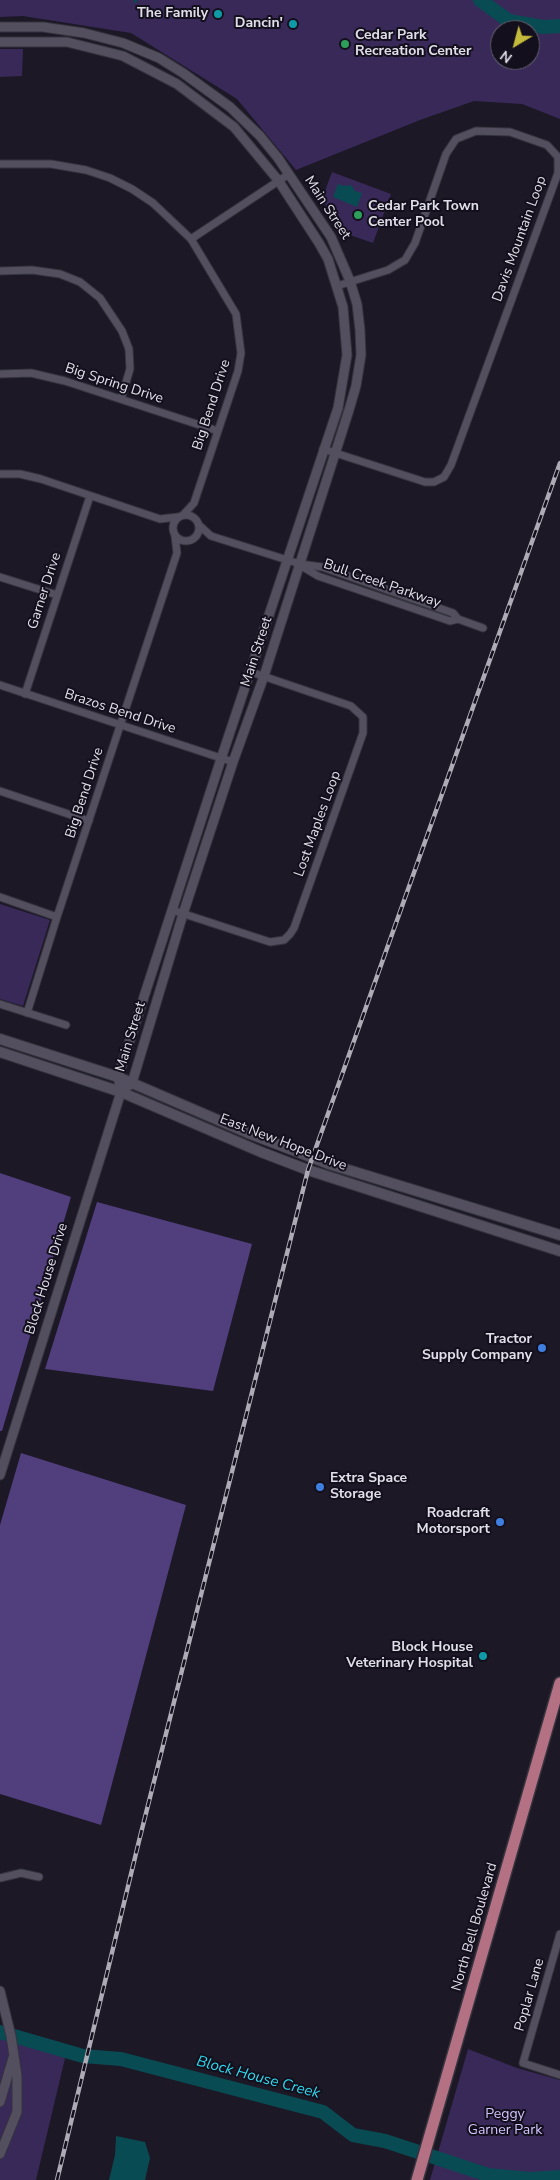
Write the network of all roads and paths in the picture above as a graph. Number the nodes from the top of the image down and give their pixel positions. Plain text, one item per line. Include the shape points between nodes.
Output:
1 (0, 27) edge
2 (0, 42) edge
3 (127, 45) junction
4 (123, 56) junction
5 (230, 107) junction
6 (222, 116) junction
7 (0, 164) edge
8 (289, 174) junction
9 (278, 180) junction
10 (190, 239) junction
11 (0, 271) edge
12 (350, 281) junction
13 (337, 286) junction
14 (0, 374) edge
15 (121, 399) junction
16 (218, 431) junction
17 (323, 449) junction
18 (336, 453) junction
19 (0, 474) edge
20 (90, 496) junction
21 (194, 503) junction
22 (181, 516) junction
23 (160, 519) junction
24 (198, 523) junction
25 (174, 534) junction
26 (211, 536) junction
27 (191, 540) junction
28 (177, 554) junction
29 (287, 560) junction
30 (300, 564) junction
31 (0, 577) edge
32 (57, 595) junction
33 (483, 628) dead end
34 (251, 672) junction
35 (264, 676) junction
36 (0, 685) edge
37 (25, 694) junction
38 (121, 725) junction
39 (221, 759) junction
40 (233, 762) junction
41 (0, 791) edge
42 (89, 821) junction
43 (0, 897) edge
44 (172, 910) junction
45 (183, 914) junction
46 (57, 917) junction
47 (0, 1004) edge
48 (27, 1013) junction
49 (66, 1025) dead end
50 (0, 1039) edge
51 (0, 1052) edge
52 (118, 1077) junction
53 (132, 1083) junction
54 (121, 1092) junction
55 (560, 1235) edge
56 (560, 1251) edge
57 (0, 1475) edge
58 (559, 1688) edge
59 (39, 1877) dead end
60 (0, 1878) edge
61 (560, 1934) edge
62 (0, 1991) edge
63 (14, 2056) junction
64 (560, 2075) edge
65 (0, 2102) edge
66 (0, 2154) edge
67 (417, 2180) edge

1 - 3 street, Main Street via 43,27 84,33
2 - 4 street, Main Street via 67,42
3 - 4 street
3 - 5 street, Main Street via 159,58
4 - 6 street, Main Street via 177,84
5 - 6 street
5 - 8 street, Main Street via 260,136
6 - 9 street, Main Street via 248,141
7 - 10 street, Big Bend Drive via 51,164 110,178 153,203
8 - 9 street
8 - 12 street, Main Street via 331,236
9 - 10 street
9 - 13 street, Main Street via 320,243
10 - 16 street, Big Bend Drive via 236,314 240,331 238,371
11 - 15 street via 32,270 60,274 80,282 100,298 122,331 129,349 130,370
12 - 13 street, Davis Mountain Loop
12 - 18 street, Main Street via 357,304 361,355 356,386
12 - 18 street, Davis Mountain Loop via 388,270 405,260 415,243 446,154 456,139 476,132 510,132 547,145 558,157 558,173 444,477 425,482
13 - 17 street, Main Street via 343,307 347,354 338,408
14 - 15 street, Big Spring Drive via 30,373
15 - 16 street, Big Spring Drive
16 - 21 street, Big Bend Drive
17 - 18 street, Davis Mountain Loop
17 - 29 street, Main Street
18 - 30 street, Main Street
19 - 20 street via 27,476
20 - 23 street
20 - 32 street, Garner Drive
21 - 22 street, Big Bend Drive
21 - 24 street, Big Bend Drive
22 - 23 street
22 - 24 street via 190,516
22 - 25 street via 173,524
23 - 25 street
24 - 26 street, Bull Creek Parkway
24 - 27 street via 198,533
25 - 27 street via 183,541
25 - 28 street, Big Bend Drive
26 - 27 street, Bull Creek Parkway
26 - 29 street, Bull Creek Parkway
27 - 28 street, Big Bend Drive
28 - 38 street, Big Bend Drive
29 - 30 street, Bull Creek Parkway
29 - 34 street, Main Street
30 - 33 street, Bull Creek Parkway via 331,571 453,613 458,619
30 - 35 street, Main Street
31 - 32 street
32 - 37 street, Garner Drive
34 - 35 street, Lost Maples Loop
34 - 39 street, Main Street
35 - 40 street, Main Street
35 - 45 street, Lost Maples Loop via 351,706 363,717 363,733 290,934 284,940 270,942
36 - 37 street, Brazos Bend Drive
37 - 38 street, Brazos Bend Drive
38 - 39 street, Brazos Bend Drive
38 - 42 street, Big Bend Drive
39 - 40 street, Brazos Bend Drive
39 - 44 street, Main Street
40 - 45 street, Main Street
41 - 42 street
42 - 46 street, Big Bend Drive
43 - 46 street
44 - 45 street, Lost Maples Loop
44 - 52 street, Main Street
45 - 53 street, Main Street
46 - 48 street, Big Bend Drive
47 - 48 street
48 - 49 street
50 - 52 main road, East New Hope Drive
51 - 54 main road, East New Hope Drive
52 - 53 main road, East New Hope Drive
52 - 54 street, Main Street
53 - 54 street, Main Street
53 - 55 main road, East New Hope Drive via 329,1164
54 - 56 main road, East New Hope Drive via 308,1170
54 - 57 street, Block House Drive
58 - 67 main road, North Bell Boulevard
59 - 60 street via 22,1873
61 - 64 street, Poplar Lane via 523,2063
62 - 63 street
63 - 65 street
63 - 66 street via 17,2112

